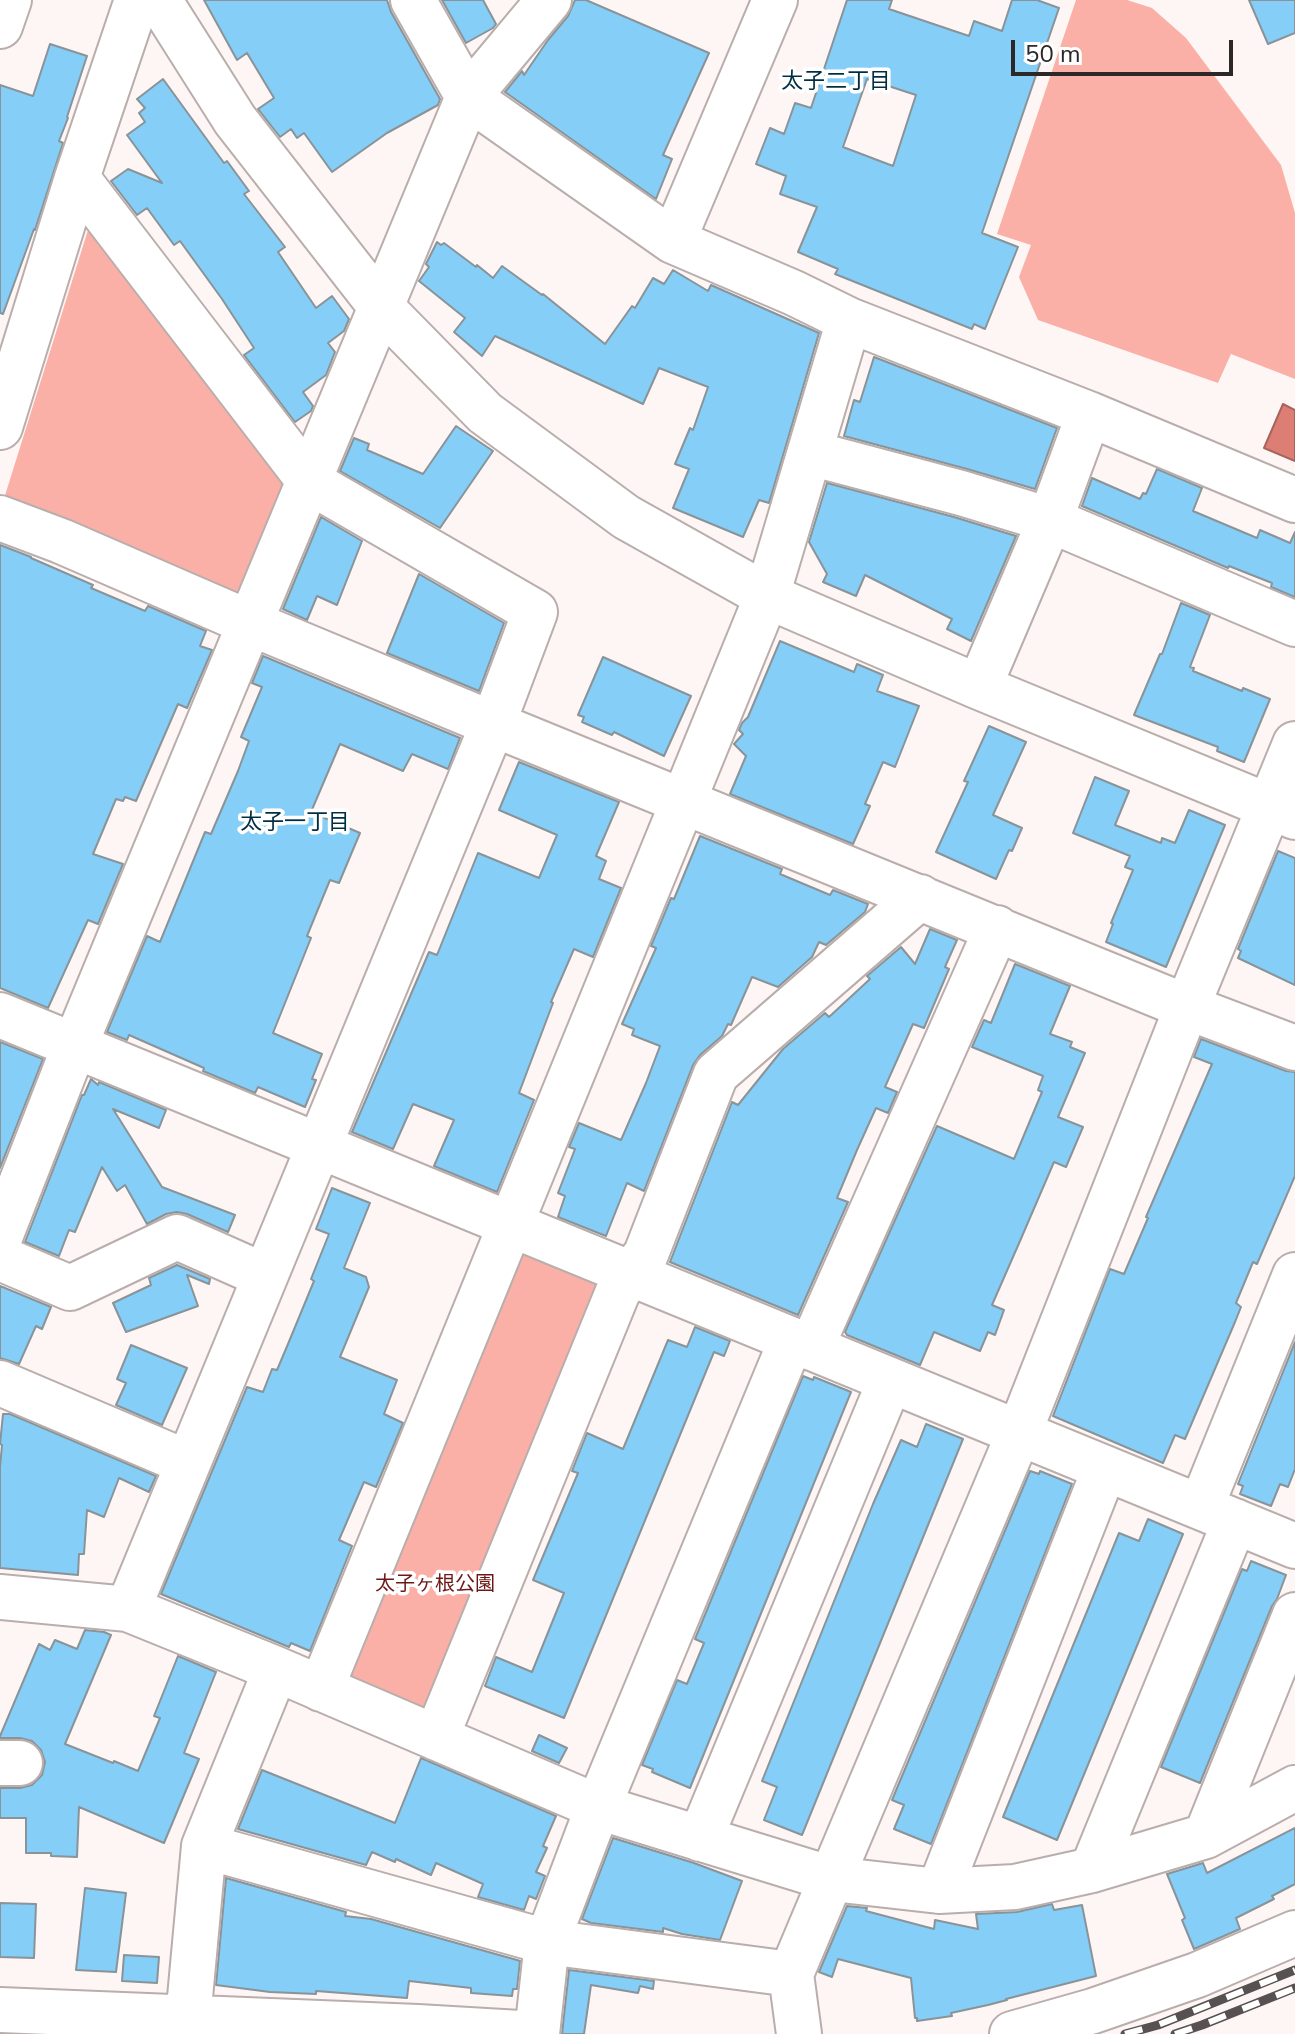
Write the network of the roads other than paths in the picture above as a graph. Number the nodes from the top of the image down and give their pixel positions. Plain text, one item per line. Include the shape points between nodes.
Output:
1 (9, 0) edge
2 (137, 0) edge
3 (159, 0) edge
4 (413, 0) edge
5 (549, 0) edge
6 (775, 0) edge
7 (0, 26) edge
8 (468, 97) junction
9 (77, 178) junction
10 (673, 241) junction
11 (381, 307) junction
12 (849, 320) junction
13 (1089, 414) junction
14 (0, 427) edge
15 (810, 453) junction
16 (310, 482) junction
17 (1295, 500) edge
18 (0, 518) edge
19 (1050, 520) junction
20 (767, 596) junction
21 (250, 623) junction
22 (1295, 624) edge
23 (979, 687) junction
24 (493, 724) junction
25 (1295, 744) edge
26 (683, 800) junction
27 (1282, 812) edge
28 (920, 897) junction
29 (997, 928) junction
30 (1187, 1007) junction
31 (0, 1015) edge
32 (75, 1045) junction
33 (1295, 1048) edge
34 (318, 1145) junction
35 (510, 1224) junction
36 (0, 1237) edge
37 (0, 1258) edge
38 (632, 1275) junction
39 (1295, 1275) edge
40 (265, 1276) junction
41 (801, 1344) junction
42 (890, 1381) junction
43 (0, 1383) edge
44 (1019, 1433) junction
45 (188, 1463) junction
46 (1105, 1468) junction
47 (1218, 1514) junction
48 (1295, 1546) edge
49 (0, 1597) edge
50 (128, 1609) junction
51 (1295, 1615) edge
52 (276, 1669) junction
53 (321, 1689) junction
54 (436, 1738) junction
55 (1295, 1788) edge
56 (598, 1807) junction
57 (1206, 1836) junction
58 (700, 1839) junction
59 (204, 1846) junction
60 (1092, 1870) junction
61 (832, 1879) junction
62 (939, 1891) junction
63 (1295, 1933) edge
64 (547, 1942) junction
65 (791, 1974) junction
66 (0, 2010) edge
67 (188, 2019) junction
68 (537, 2034) edge
69 (799, 2034) edge
70 (1012, 2034) edge

1 - 7 street
2 - 9 street
3 - 11 street via 235,120
4 - 8 street
5 - 8 street
6 - 10 street
8 - 10 street
8 - 11 street
9 - 14 street
9 - 16 street
10 - 12 street
11 - 16 street
11 - 20 street via 485,413 626,517
12 - 13 street
12 - 15 street
13 - 17 street
13 - 19 street
15 - 19 street
15 - 20 street
16 - 21 street
16 - 24 street via 535,612
18 - 21 street
19 - 22 street
19 - 23 street
20 - 23 street
20 - 26 street
21 - 24 street
21 - 32 street
23 - 27 street
24 - 26 street
24 - 34 street
25 - 27 street
26 - 28 street
26 - 35 street
27 - 30 street
28 - 29 street
28 - 38 street via 716,1074 646,1254
29 - 30 street
29 - 41 street
30 - 33 street
30 - 44 street
31 - 32 street
32 - 34 street
32 - 36 street
34 - 35 street
34 - 40 street
35 - 38 street
35 - 53 street
37 - 40 street via 70,1288 177,1237
38 - 41 street
38 - 54 street via 617,1294
39 - 47 street
40 - 45 street
41 - 42 street
41 - 56 street
42 - 44 street
42 - 58 street
43 - 45 street
44 - 46 street
44 - 61 street
45 - 50 street
46 - 47 street
46 - 62 street
47 - 48 street
47 - 60 street
49 - 50 street
50 - 52 street
51 - 57 street
52 - 53 street
52 - 59 street
53 - 54 street
54 - 56 street
55 - 57 street
56 - 58 street
56 - 64 street
57 - 60 street
58 - 61 street
59 - 64 street
59 - 67 street
60 - 62 street via 1015,1887
61 - 62 street
61 - 65 street
63 - 70 street via 1197,1975
64 - 65 street
64 - 68 street
65 - 69 street
66 - 67 street
67 - 68 street

